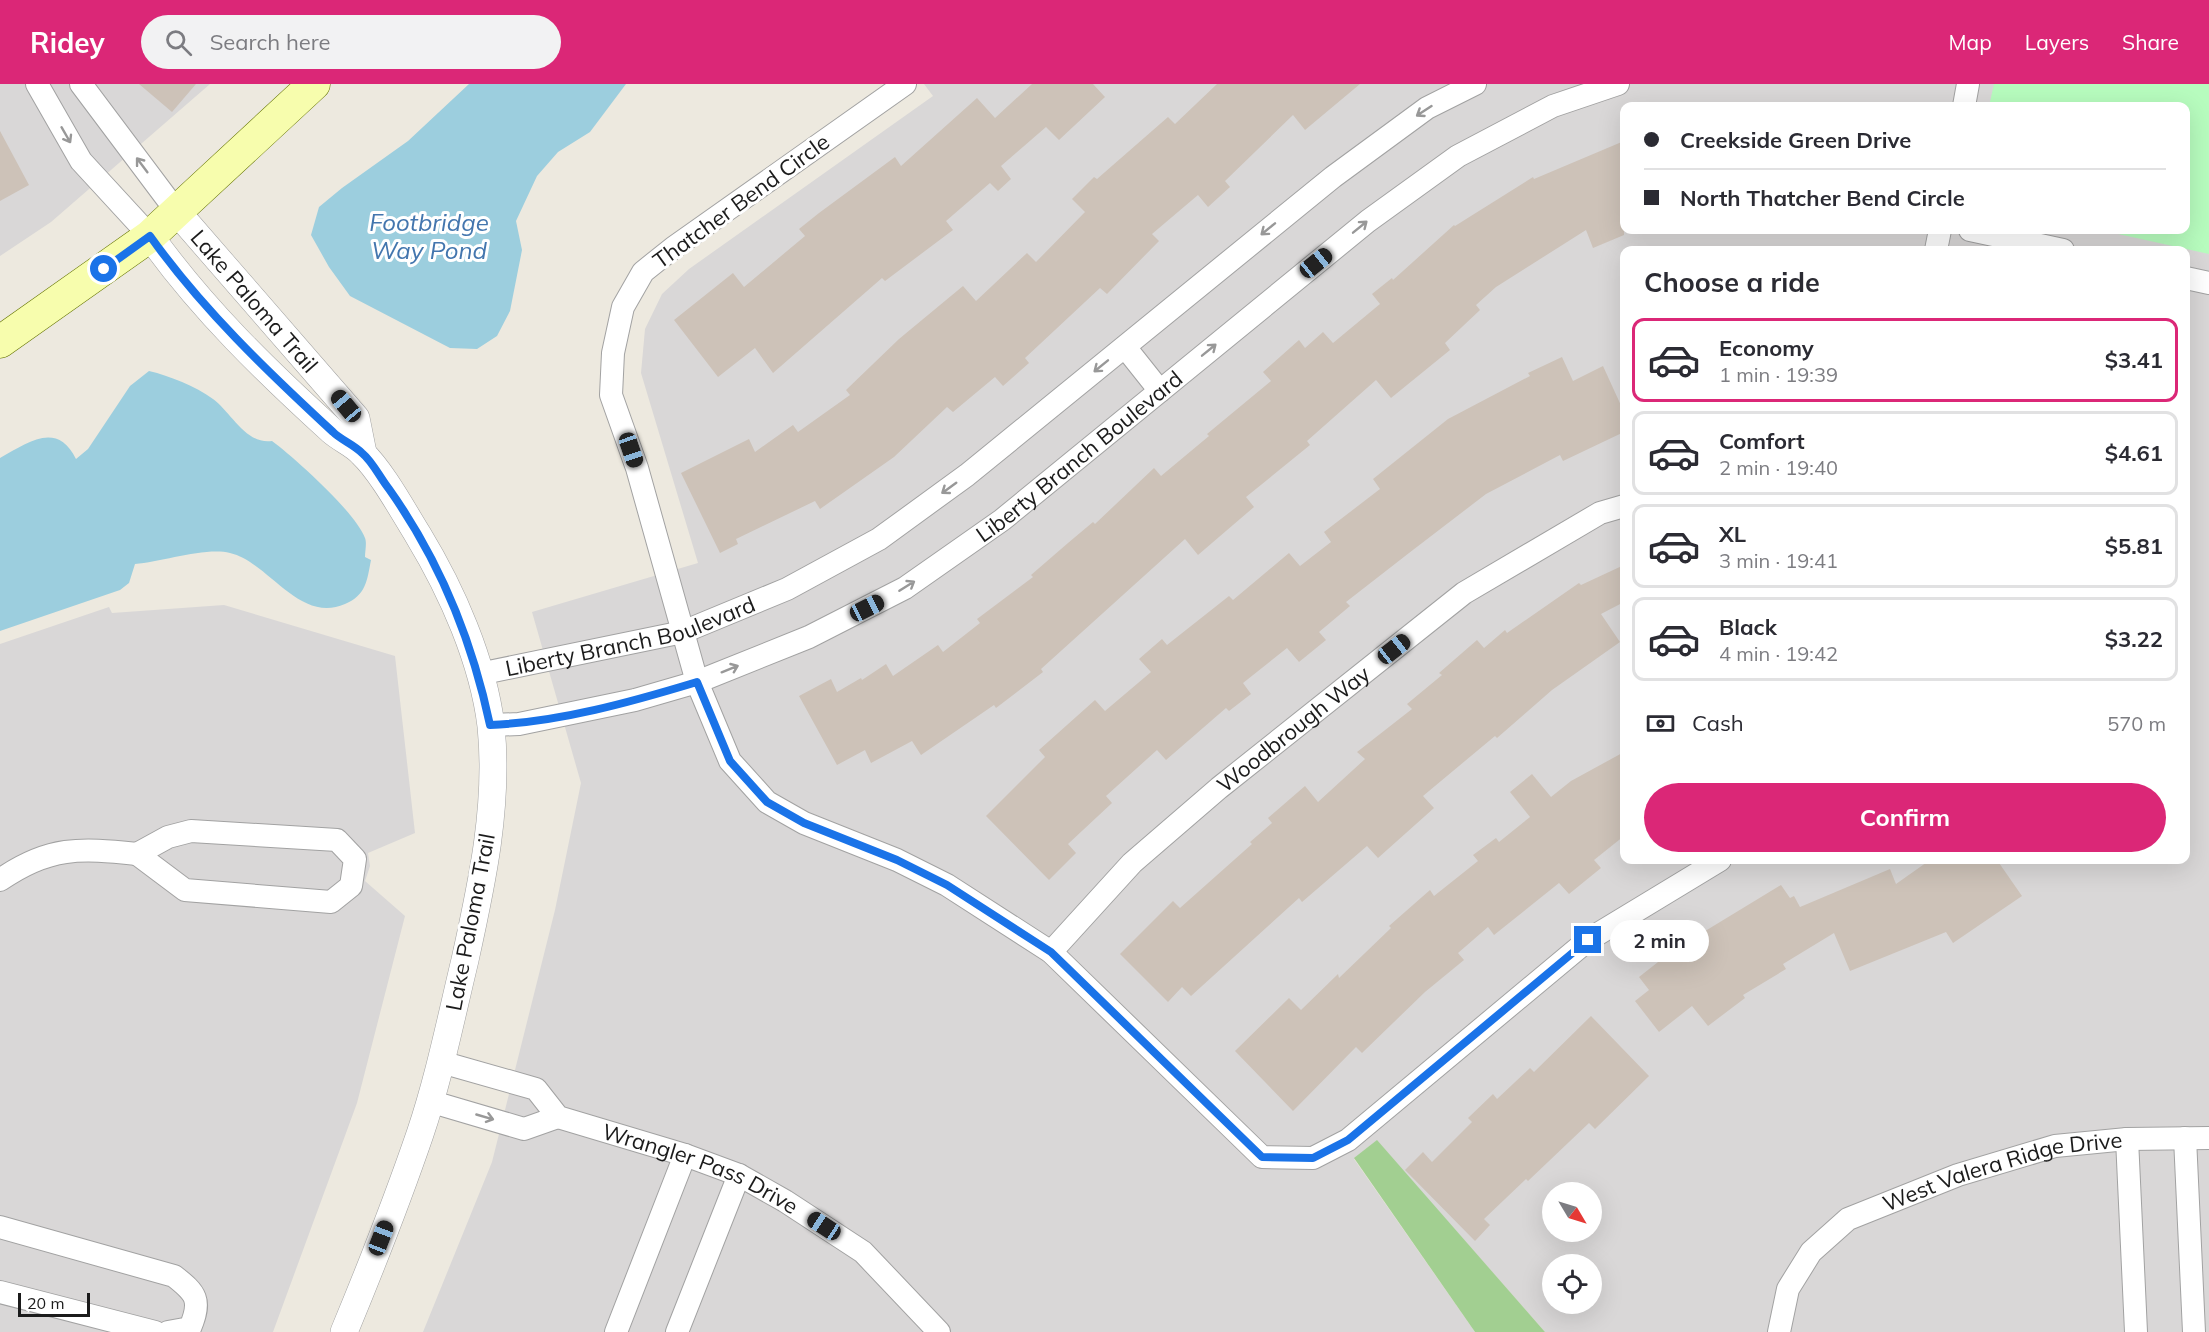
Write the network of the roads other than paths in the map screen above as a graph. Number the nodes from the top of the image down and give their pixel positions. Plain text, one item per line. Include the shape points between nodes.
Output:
1 (37, 84) edge
2 (81, 84) edge
3 (314, 84) edge
4 (905, 84) edge
5 (1475, 84) edge
6 (1618, 84) edge
7 (1968, 84) edge
8 (1965, 102) edge
9 (177, 212) junction
10 (1989, 234) edge
11 (150, 236) junction
12 (2044, 246) edge
13 (2190, 279) edge
14 (2209, 283) edge
15 (0, 342) edge
16 (1125, 347) junction
17 (1160, 391) junction
18 (363, 453) junction
19 (1620, 507) edge
20 (682, 632) junction
21 (479, 674) junction
22 (697, 682) junction
23 (490, 725) junction
24 (137, 854) junction
25 (1713, 864) edge
26 (0, 880) edge
27 (1051, 952) junction
28 (441, 1062) junction
29 (429, 1101) junction
30 (558, 1117) junction
31 (2185, 1138) junction
32 (2209, 1138) edge
33 (2127, 1139) junction
34 (685, 1155) junction
35 (739, 1175) junction
36 (0, 1227) edge
37 (0, 1292) edge
38 (155, 1332) edge
39 (168, 1332) edge
40 (344, 1332) edge
41 (616, 1332) edge
42 (676, 1332) edge
43 (939, 1332) edge
44 (1779, 1332) edge
45 (2136, 1332) edge
46 (2194, 1332) edge

1 -> 11 street via 81,161
9 -> 2 street
3 - 9 main road
4 - 20 street, Thatcher Bend Circle via 694,231 643,272 623,307 613,353 611,395 637,468
5 -> 16 street, Liberty Branch Boulevard via 1427,108 1334,177
17 -> 6 street, Liberty Branch Boulevard via 1368,221 1458,156 1553,106
7 - 8 street
9 - 11 main road
9 - 18 street, Lake Paloma Trail via 356,417
10 - 12 street
11 - 15 main road
11 - 18 street, Lake Paloma Trail via 191,290 243,347 335,434
13 - 14 street
16 - 17 street
16 -> 20 street, Liberty Branch Boulevard via 967,475 879,539 787,589
22 -> 17 street, Liberty Branch Boulevard via 809,637 905,588 1002,520
18 - 21 street, Lake Paloma Trail via 435,563
19 - 27 street, Woodbrough Way via 1600,513 1464,593 1210,795 1132,863
20 - 21 street, Liberty Branch Boulevard
20 - 22 street, Thatcher Bend Circle
21 - 23 street, Lake Paloma Trail
22 - 23 street, Liberty Branch Boulevard via 635,700 519,724
22 - 27 street, Thatcher Bend Circle via 730,761 767,802 804,823 897,860 947,885
23 - 28 street, Lake Paloma Trail via 490,828 485,873
24 - 24 street via 185,890 332,902 351,886 355,859 337,840 191,831 168,837
24 - 26 street via 60,851 21,866
25 - 27 street, Thatcher Bend Circle via 1588,940 1348,1140 1313,1158 1262,1157
28 - 29 street, Lake Paloma Trail
28 - 30 street via 536,1089
29 -> 30 street via 524,1129
29 - 40 street, Lake Paloma Trail via 421,1132
30 - 34 street, Wrangler Pass Drive
31 - 32 street, West Valera Ridge Drive
31 - 33 street, West Valera Ridge Drive
31 - 46 street
33 - 44 street, West Valera Ridge Drive via 2055,1146 1958,1175 1848,1219 1811,1252 1788,1289
33 - 45 street
34 - 35 street, Wrangler Pass Drive
34 - 41 street
35 - 42 street
35 - 43 street, Wrangler Pass Drive via 863,1252
36 - 39 street via 174,1276 193,1291 198,1310 190,1328
37 - 38 street

